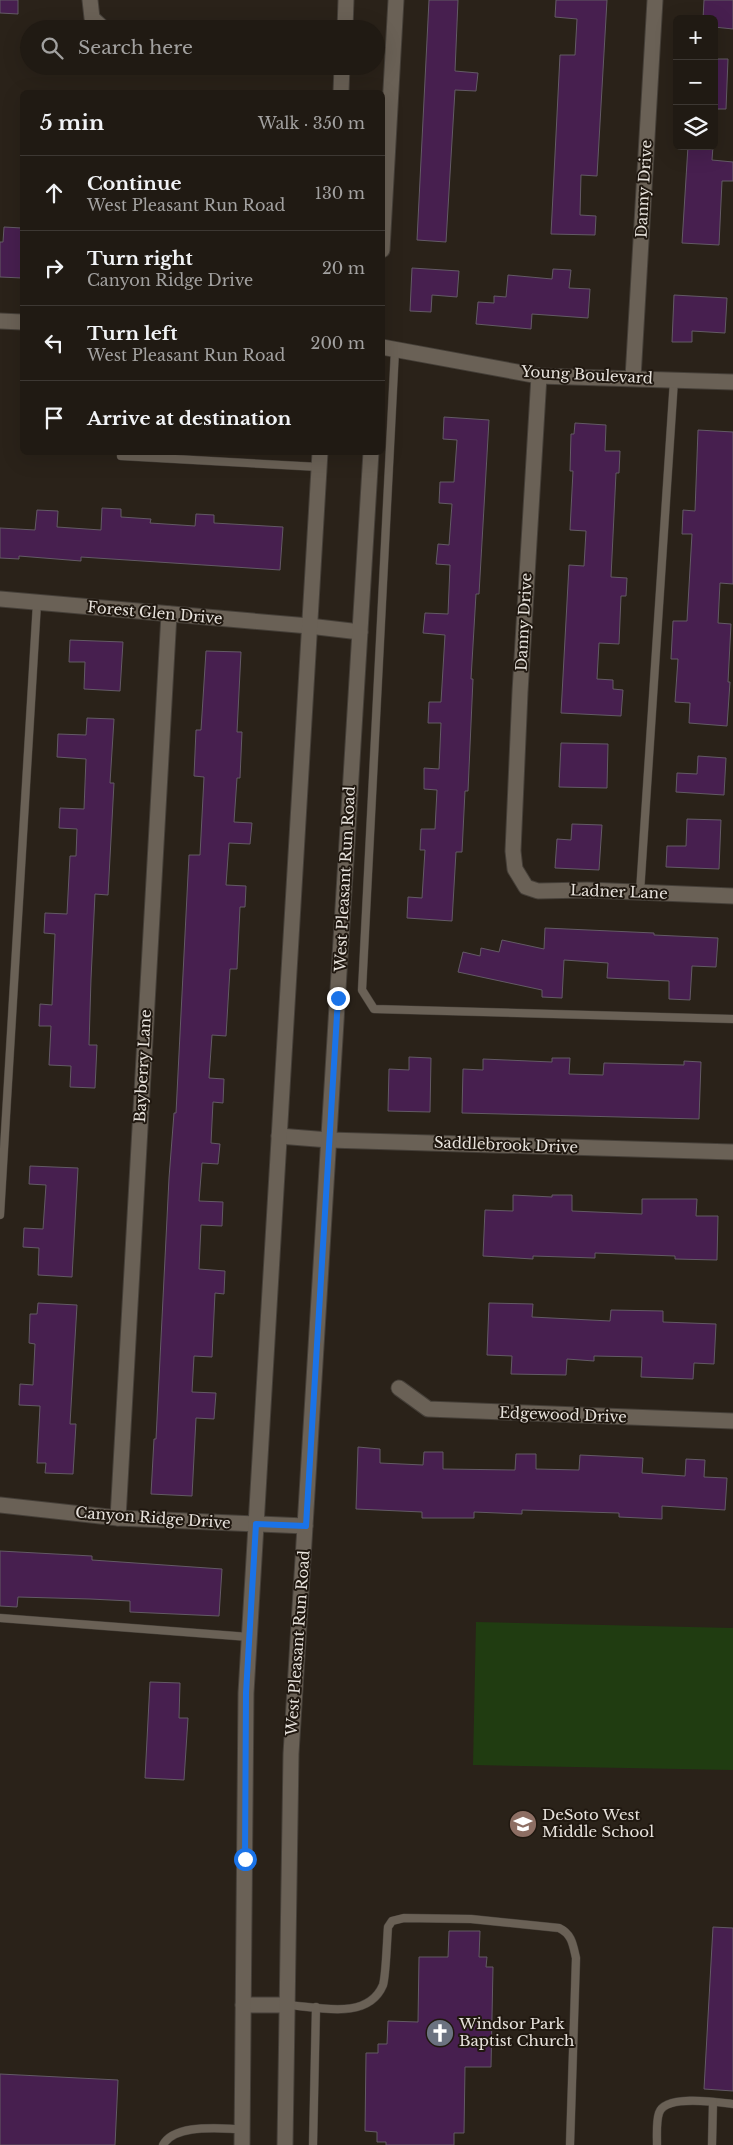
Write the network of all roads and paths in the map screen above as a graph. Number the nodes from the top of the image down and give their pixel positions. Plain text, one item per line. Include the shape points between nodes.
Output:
1 (90, 0) edge
2 (346, 0) edge
3 (396, 0) edge
4 (655, 0) edge
5 (94, 20) edge
6 (345, 20) edge
7 (342, 75) edge
8 (341, 90) edge
9 (385, 196) edge
10 (0, 321) edge
11 (20, 322) edge
12 (389, 348) edge
13 (539, 376) junction
14 (633, 378) junction
15 (674, 380) junction
16 (733, 382) edge
17 (385, 443) edge
18 (371, 455) edge
19 (384, 455) edge
20 (121, 456) dead end
21 (319, 460) edge
22 (0, 600) edge
23 (37, 603) junction
24 (169, 614) junction
25 (310, 626) junction
26 (360, 632) junction
27 (515, 869) joint
28 (640, 892) junction
29 (733, 896) edge
30 (733, 1019) edge
31 (279, 1136) junction
32 (329, 1140) junction
33 (733, 1152) edge
34 (0, 1215) edge
35 (399, 1388) dead end
36 (733, 1421) edge
37 (0, 1505) edge
38 (118, 1518) junction
39 (256, 1524) junction
40 (306, 1526) junction
41 (0, 1618) edge
42 (249, 1637) junction
43 (243, 2005) junction
44 (288, 2005) junction
45 (316, 2007) junction
46 (713, 2102) junction
47 (733, 2104) edge
48 (242, 2129) junction
49 (163, 2145) edge
50 (242, 2145) edge
51 (285, 2145) edge
52 (313, 2145) edge
53 (570, 2145) edge
54 (657, 2145) edge
55 (712, 2145) edge

1 - 5 street
2 - 6 street
3 - 9 street
4 - 14 street, Danny Drive
7 - 8 street
10 - 11 street
12 - 13 street, Young Boulevard
12 - 17 lane
13 - 14 street, Young Boulevard
13 - 27 street, Danny Drive via 520,702 513,851
14 - 15 street, Young Boulevard
15 - 16 street, Young Boulevard
15 - 28 lane
18 - 26 street, West Pleasant Run Road
19 - 30 lane via 362,990 374,1009
20 - 21 lane
21 - 25 street
22 - 23 street, Forest Glen Drive
23 - 24 street, Forest Glen Drive
23 - 34 lane
24 - 25 street, Forest Glen Drive
24 - 38 street, Bayberry Lane
25 - 26 street, Forest Glen Drive
25 - 31 street
26 - 32 street, West Pleasant Run Road
27 - 28 street, Ladner Lane via 526,887 538,891
28 - 29 street, Ladner Lane
31 - 32 street, Saddlebrook Drive
31 - 39 street
32 - 33 street, Saddlebrook Drive
32 - 40 street, West Pleasant Run Road
35 - 36 street, Edgewood Drive via 428,1409
37 - 38 street, Canyon Ridge Drive
38 - 39 street, Canyon Ridge Drive
39 - 40 street, Canyon Ridge Drive
39 - 42 street
40 - 44 street, West Pleasant Run Road via 292,1754
41 - 42 lane
42 - 43 street
43 - 44 street
43 - 48 street
44 - 45 lane
44 - 51 street, West Pleasant Run Road
45 - 52 lane
45 - 53 lane via 350,2009 370,2001 383,1985 388,1927 392,1921 404,1918 471,1919 559,1928 572,1942 576,1958
46 - 47 lane
46 - 54 lane via 672,2101 663,2106 659,2113
46 - 55 lane
48 - 49 lane via 183,2130
48 - 50 street

